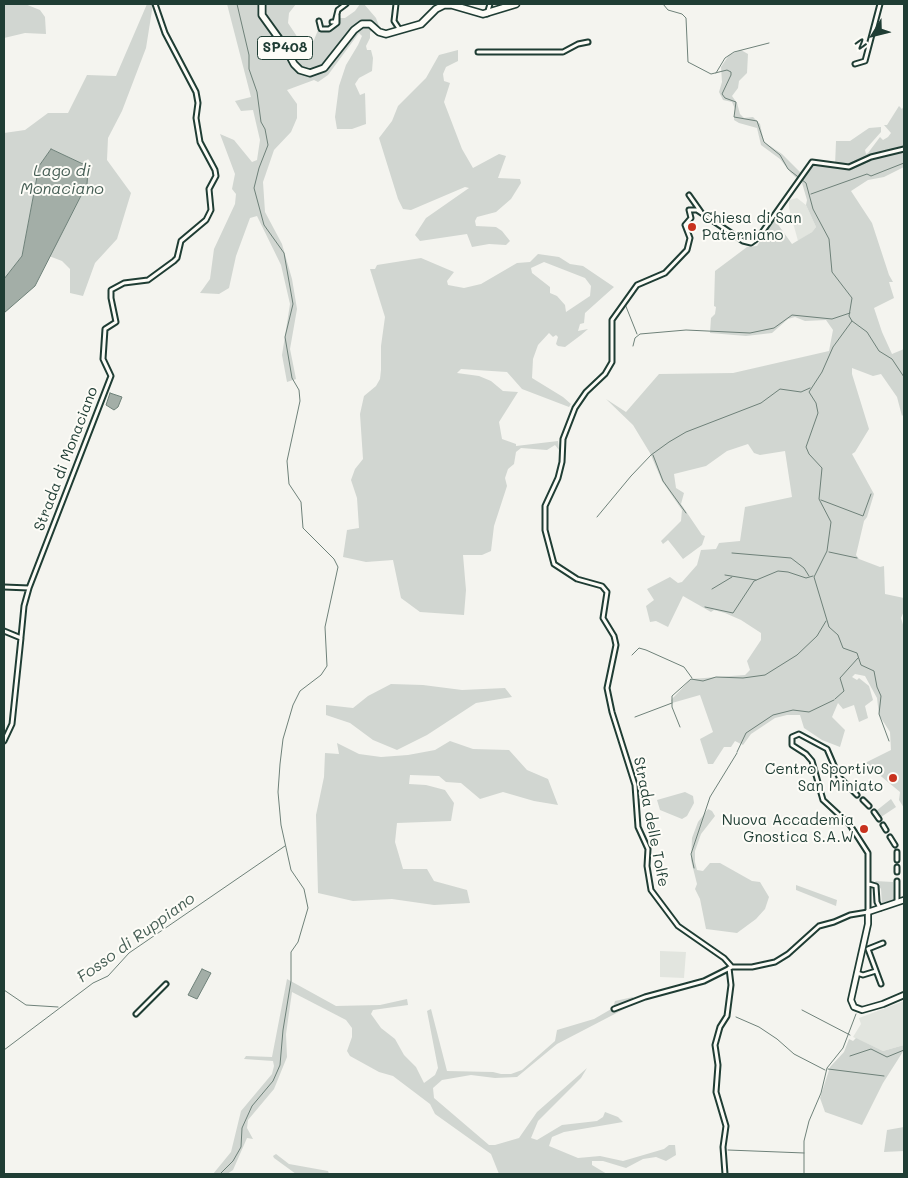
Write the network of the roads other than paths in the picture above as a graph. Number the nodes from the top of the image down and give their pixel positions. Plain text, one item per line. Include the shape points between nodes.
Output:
1 (155, 4) edge
2 (262, 4) edge
3 (346, 4) edge
4 (396, 4) edge
5 (490, 4) edge
6 (516, 4) edge
7 (880, 4) edge
8 (487, 14) junction
9 (337, 15) junction
10 (319, 21) dead end
11 (332, 22) dead end
12 (400, 31) junction
13 (588, 42) dead end
14 (478, 52) dead end
15 (855, 64) dead end
16 (904, 149) edge
17 (689, 195) dead end
18 (701, 212) junction
19 (4, 587) edge
20 (29, 588) junction
21 (4, 631) edge
22 (21, 638) junction
23 (4, 741) edge
24 (848, 786) dead end
25 (853, 791) dead end
26 (857, 795) dead end
27 (863, 800) dead end
28 (869, 806) dead end
29 (874, 812) dead end
30 (879, 819) dead end
31 (883, 825) dead end
32 (886, 830) dead end
33 (890, 837) dead end
34 (894, 845) dead end
35 (897, 852) dead end
36 (897, 860) dead end
37 (897, 867) dead end
38 (897, 872) dead end
39 (897, 881) dead end
40 (869, 884) junction
41 (904, 900) edge
42 (897, 903) junction
43 (881, 909) junction
44 (874, 911) junction
45 (868, 912) junction
46 (868, 924) junction
47 (883, 943) dead end
48 (730, 968) junction
49 (876, 971) junction
50 (857, 974) junction
51 (166, 984) dead end
52 (881, 984) dead end
53 (904, 995) edge
54 (614, 1009) dead end
55 (136, 1014) dead end
56 (725, 1174) edge

1 - 20 street, Strada di Monaciano via 169,41 196,92 200,142 216,176 209,189 212,207 206,220 181,241 174,261 148,280 111,290 116,322 105,330 103,359 111,376
2 - 12 main road, SP408 via 263,16 294,65 306,72 324,68 360,25 369,24 384,34
3 - 9 street
4 - 12 street via 394,20
5 - 8 street
6 - 8 main road
7 - 15 street via 865,62
8 - 12 main road, SP408 via 444,5 423,24
9 - 10 street via 337,23 329,29 321,29
9 - 11 street
13 - 14 street via 563,52
16 - 18 street via 870,157 849,167 814,161 809,164 758,238 751,243 743,242
17 - 18 street
18 - 48 street, Strada delle Tolfe via 694,208 689,210 691,218 685,225 690,238 687,250 665,273 637,285 615,315 611,328 612,362 575,408 565,432 562,462 544,517 548,551 554,564 577,579 602,586 607,592 604,618 616,645 607,688 635,784 638,827 648,849 651,890 678,926 724,958
19 - 20 street
20 - 22 street
21 - 22 street
22 - 23 street via 12,724
24 - 40 street via 839,777 827,750 799,734 791,738 792,745 812,761 823,800 850,825 868,852
25 - 26 street
27 - 28 street
29 - 30 street
31 - 32 street
33 - 34 street
35 - 36 street
37 - 38 street
39 - 42 street
40 - 43 street via 876,886
40 - 45 street
41 - 42 street
42 - 43 street
43 - 44 street
44 - 45 street
44 - 46 street
45 - 46 street
45 - 48 street via 850,914 820,926 775,962
46 - 50 street
47 - 49 street via 868,950
48 - 54 street via 704,981
48 - 56 street via 727,1016 715,1045 718,1065 716,1092 726,1126 723,1147
49 - 50 street
49 - 52 street
50 - 53 street via 851,999 856,1008 874,1007
51 - 55 street

